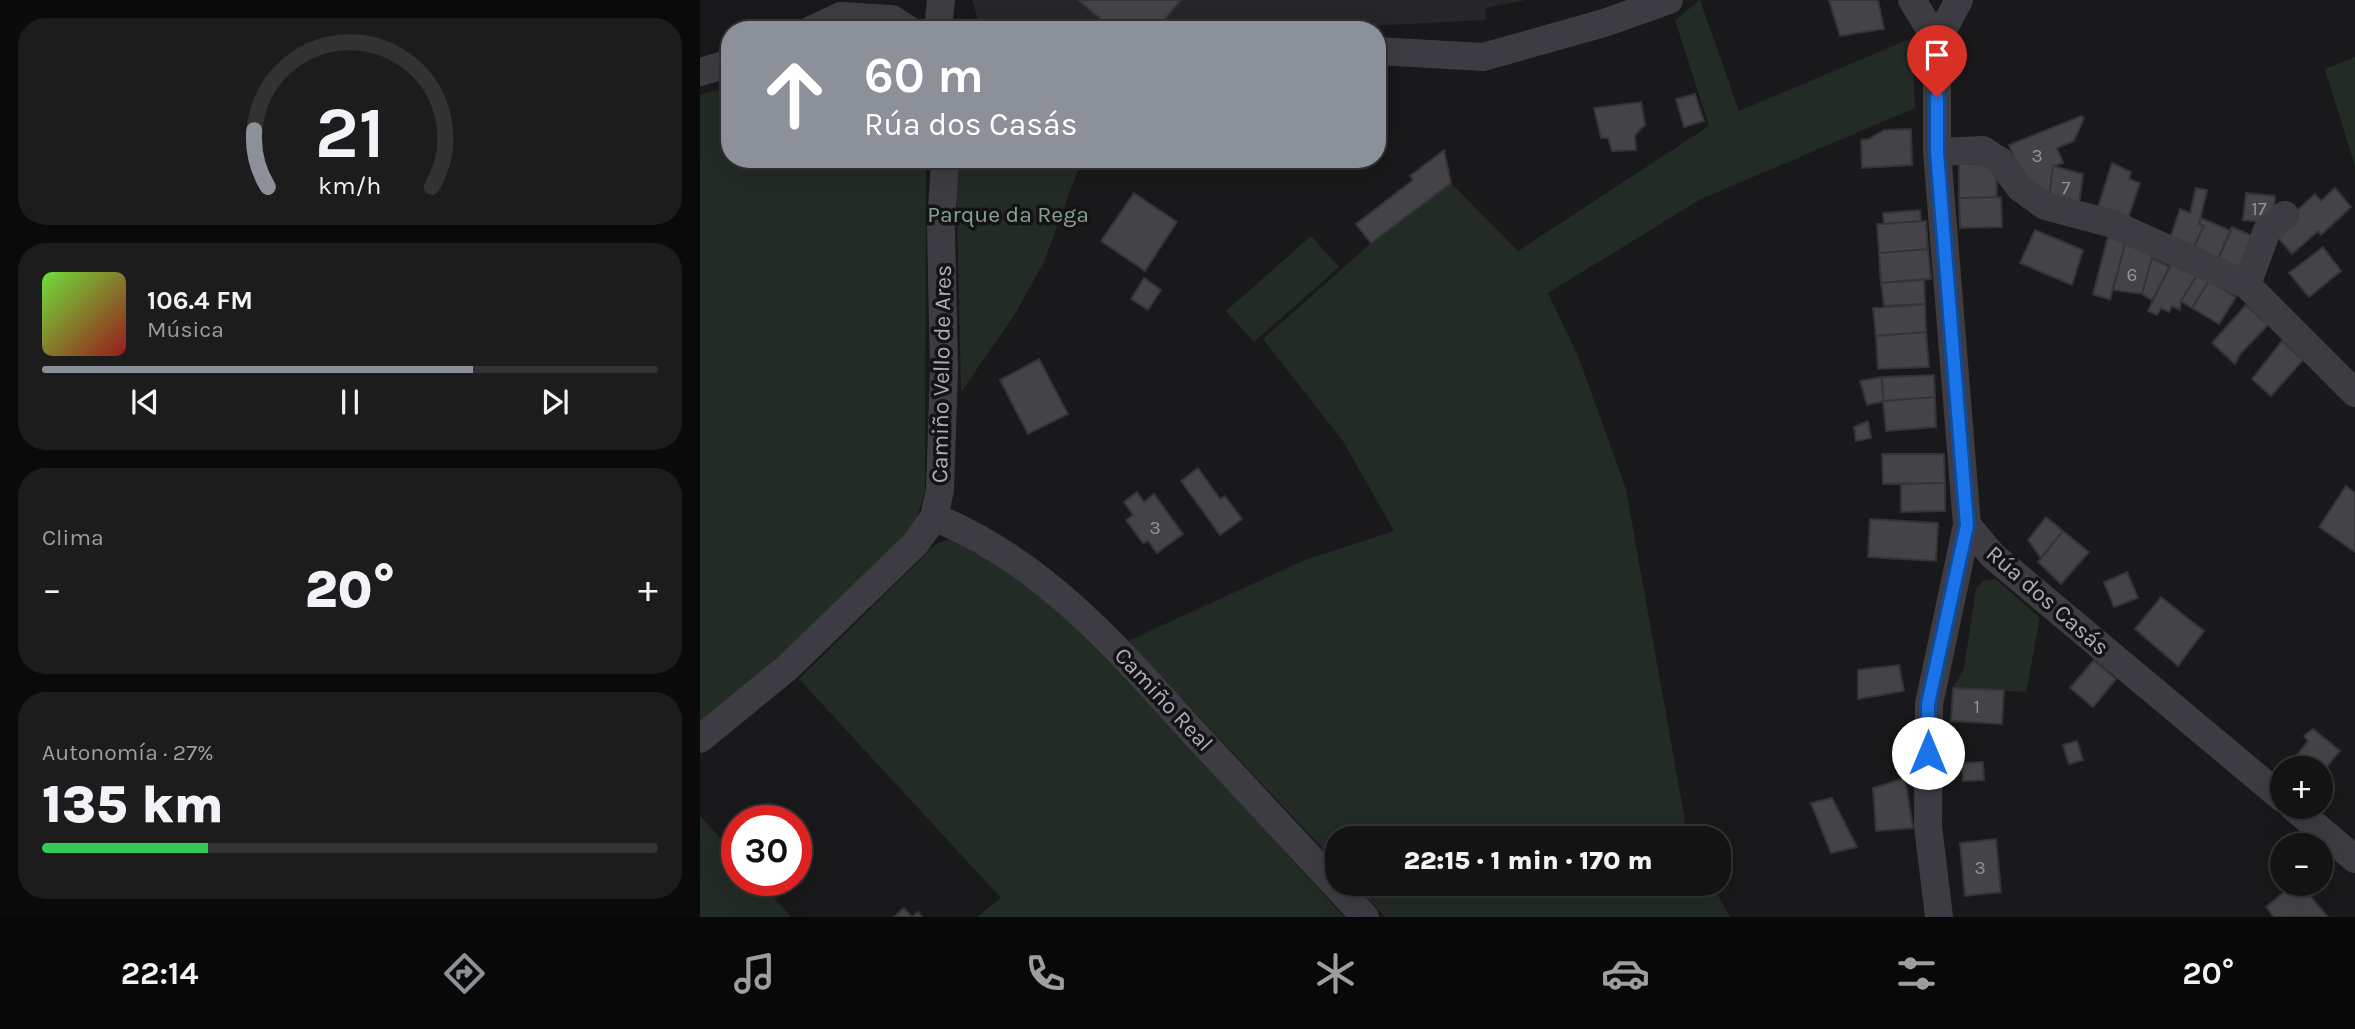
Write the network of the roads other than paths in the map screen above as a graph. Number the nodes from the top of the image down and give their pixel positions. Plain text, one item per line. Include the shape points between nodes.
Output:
1 (940, 0) edge
2 (1669, 0) edge
3 (1912, 0) edge
4 (1959, 0) edge
5 (830, 21) edge
6 (895, 21) edge
7 (939, 21) edge
8 (1937, 41) junction
9 (1386, 52) edge
10 (721, 66) edge
11 (700, 72) edge
12 (1937, 152) junction
13 (944, 168) edge
14 (2285, 215) dead end
15 (2247, 285) junction
16 (2355, 393) edge
17 (934, 517) junction
18 (1967, 525) junction
19 (700, 739) edge
20 (2270, 788) edge
21 (2307, 819) edge
22 (2355, 859) edge
23 (1364, 917) edge
24 (1939, 917) edge

1 - 7 street
2 - 9 street via 1483,57
3 - 8 street
4 - 8 street, Rúa dos Casás
5 - 6 street via 841,16
8 - 12 street, Rúa dos Casás
10 - 11 street
12 - 15 street via 1983,150 2045,206 2113,224
12 - 18 street, Rúa dos Casás
13 - 17 street, Camiño Vello de Ares via 944,370 940,490
14 - 15 street via 2267,230
15 - 16 street
17 - 19 street, Camiño Vello de Ares via 916,543 788,667
17 - 23 street, Camiño Real via 968,531 1053,587 1108,639
18 - 20 street, Rúa dos Casás via 1993,556
18 - 24 street via 1928,704 1928,826
21 - 22 street

